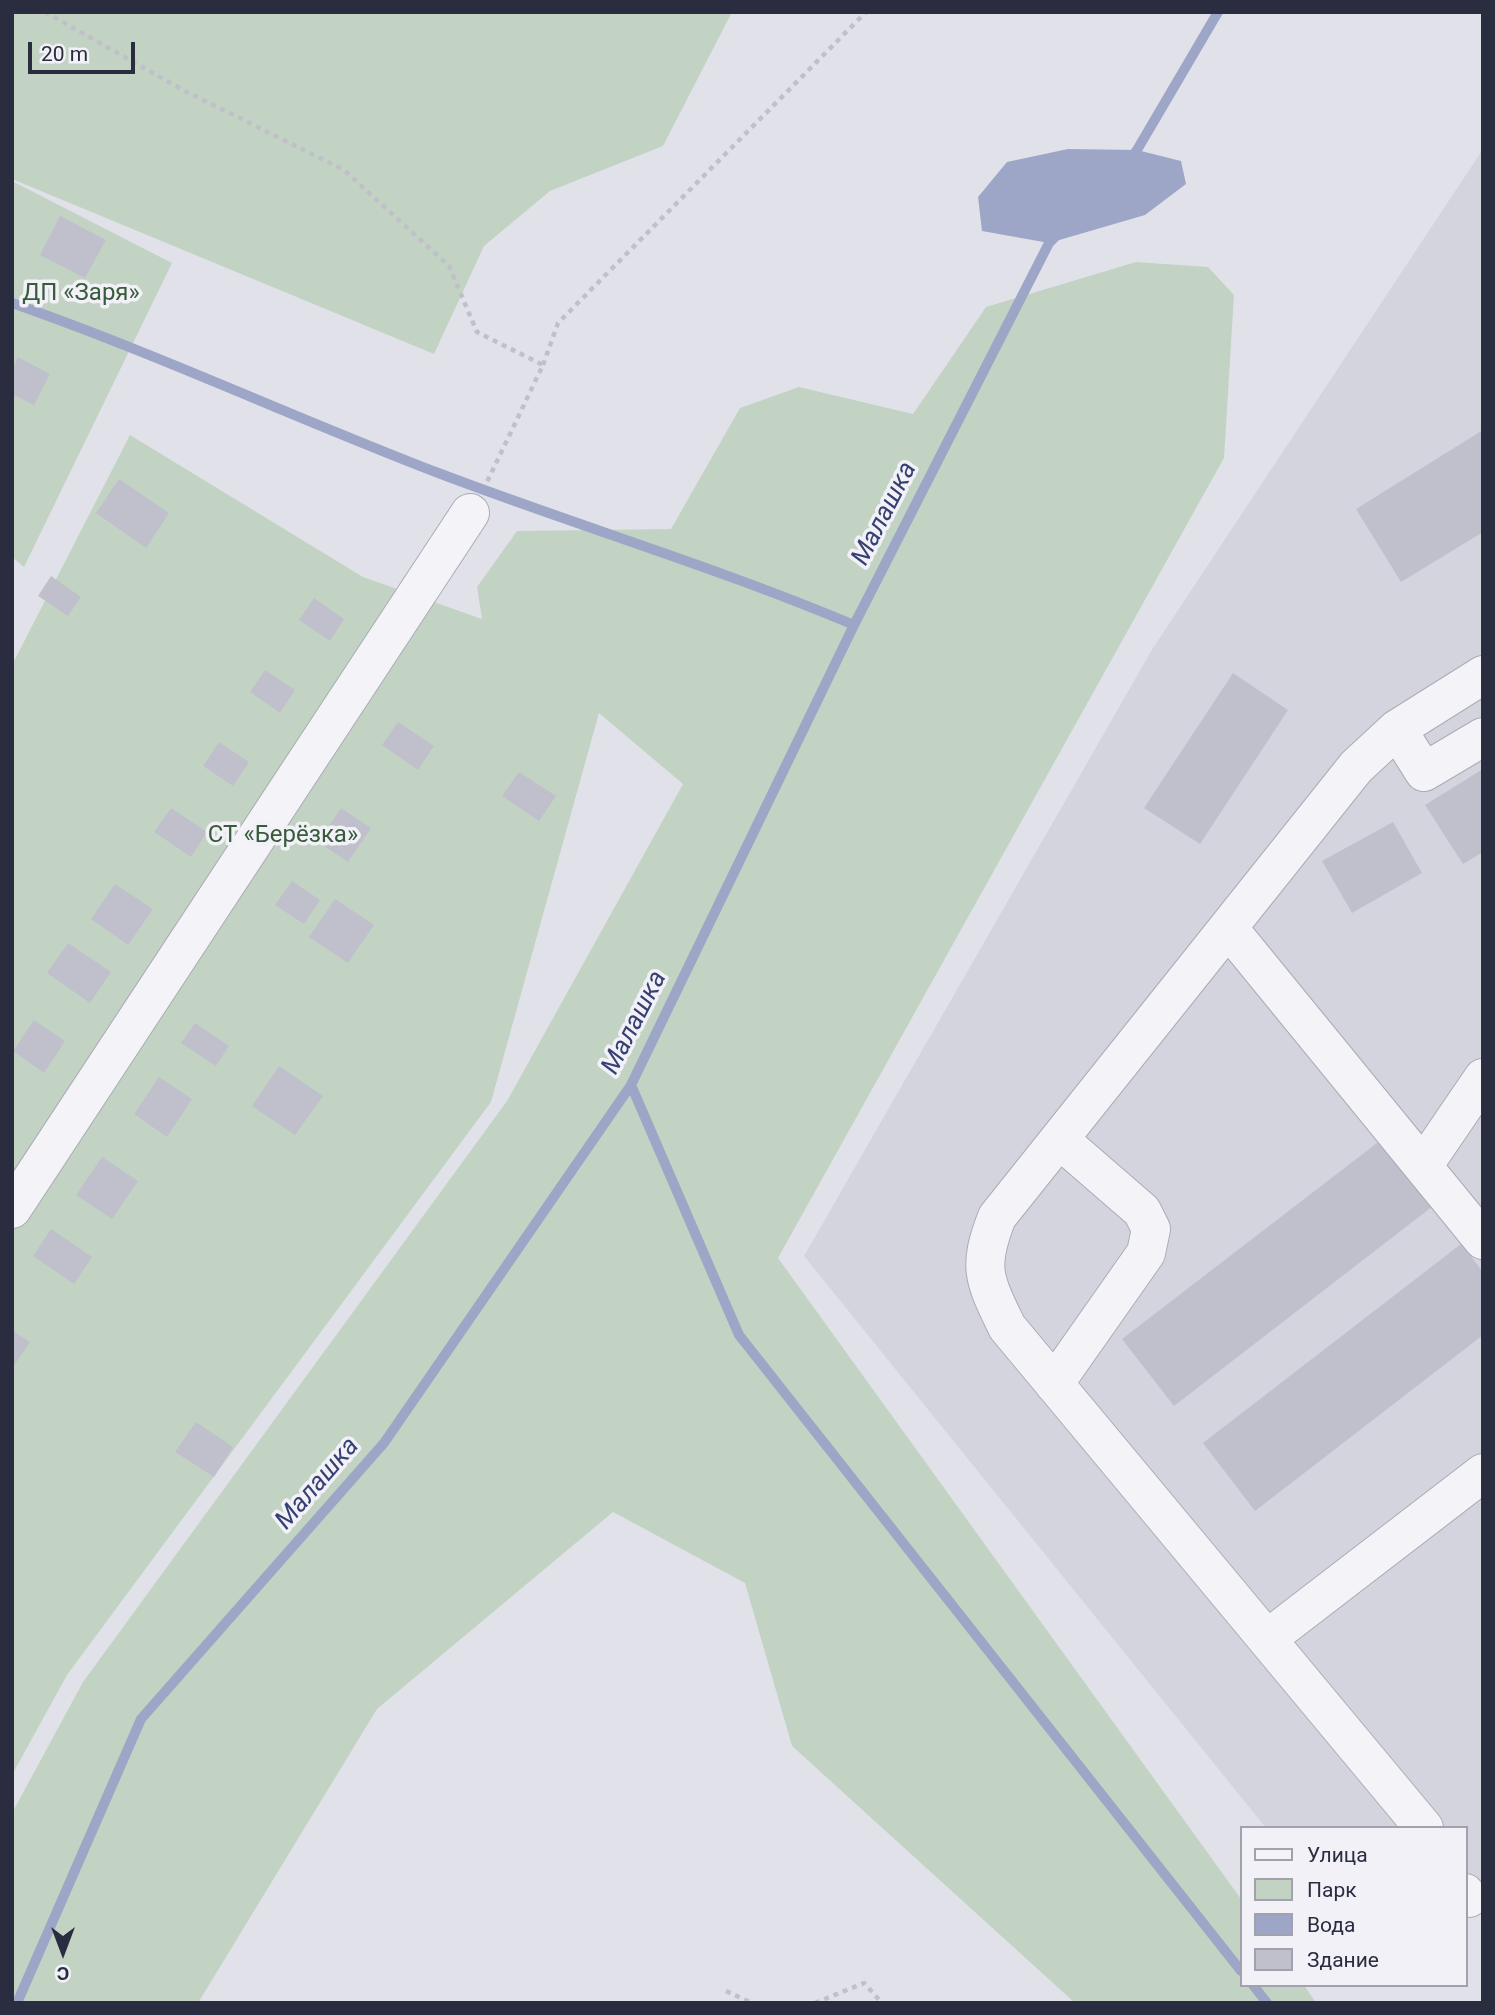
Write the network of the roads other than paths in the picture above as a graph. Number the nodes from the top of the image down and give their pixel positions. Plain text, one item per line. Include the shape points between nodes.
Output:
1 (470, 513) dead end
2 (1483, 675) edge
3 (1397, 729) junction
4 (1483, 737) edge
5 (1229, 929) junction
6 (1483, 1078) edge
7 (1060, 1139) junction
8 (1423, 1166) junction
9 (12, 1209) edge
10 (1483, 1240) edge
11 (1054, 1384) junction
12 (1483, 1473) edge
13 (1266, 1639) junction
14 (1422, 1826) edge

1 - 9 street
2 - 3 street
3 - 4 street via 1424,772
3 - 5 street via 1356,767
5 - 7 street
5 - 8 street
6 - 8 street
7 - 11 street via 997,1217 985,1248 987,1285 1007,1327
7 - 11 street via 1142,1211 1151,1229 1146,1253
8 - 10 street
11 - 13 street
12 - 13 street
13 - 14 street

